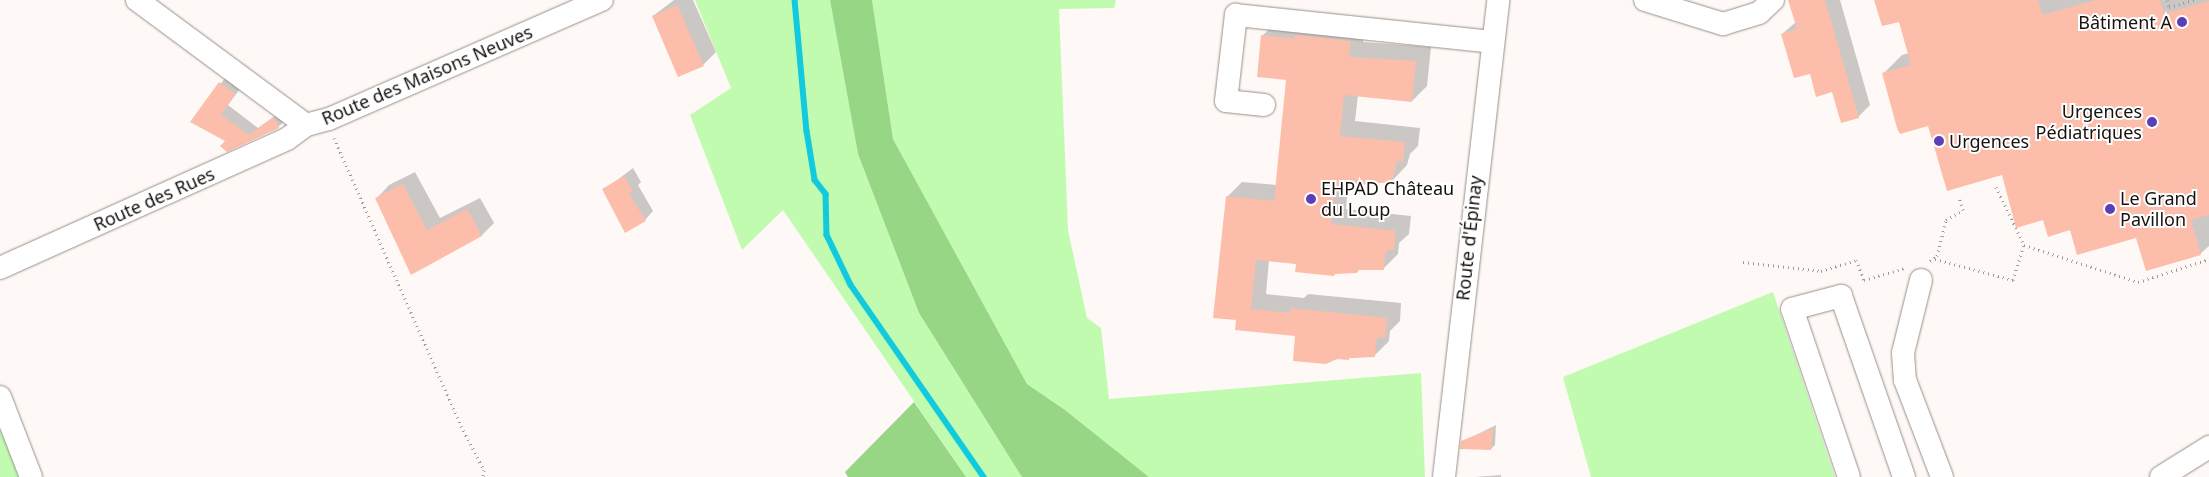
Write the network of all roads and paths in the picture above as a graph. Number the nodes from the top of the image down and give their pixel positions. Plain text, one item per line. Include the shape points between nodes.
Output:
1 (137, 0) edge
2 (602, 0) edge
3 (1498, 0) edge
4 (1645, 0) edge
5 (1773, 0) edge
6 (2167, 0) edge
7 (2194, 0) edge
8 (1491, 42) junction
9 (1264, 105) dead end
10 (329, 119) junction
11 (306, 125) junction
12 (1996, 187) dead end
13 (1959, 197) dead end
14 (2024, 245) junction
15 (1935, 259) junction
16 (2209, 259) edge
17 (1743, 262) dead end
18 (0, 268) edge
19 (1919, 269) junction
20 (0, 397) edge
21 (1924, 435) junction
22 (1893, 446) junction
23 (2209, 447) edge
24 (31, 477) edge
25 (483, 477) edge
26 (1444, 477) edge
27 (1849, 477) edge
28 (1904, 477) edge
29 (1942, 477) edge
30 (2162, 477) edge

1 - 11 street, Route des Maisons Neuves
2 - 10 street, Route des Maisons Neuves
3 - 8 street, Route d'Épinay
4 - 5 street via 1723,24 1759,13
6 - 7 path via 2169,6
8 - 9 street via 1236,15 1226,101
8 - 26 street, Route d'Épinay
10 - 11 street, Route des Maisons Neuves
10 - 25 path via 337,150 461,426 484,470
11 - 18 street, Route des Rues via 288,139
12 - 14 path
13 - 15 path via 1962,210 1946,220
14 - 15 path via 2013,280
14 - 16 path via 2138,282
15 - 19 path
17 - 19 path via 1821,271 1856,260 1864,280
19 - 21 street via 1903,353 1905,380
20 - 24 street
21 - 22 street
21 - 29 street
22 - 27 street via 1841,296 1792,309
22 - 28 street
23 - 30 street

